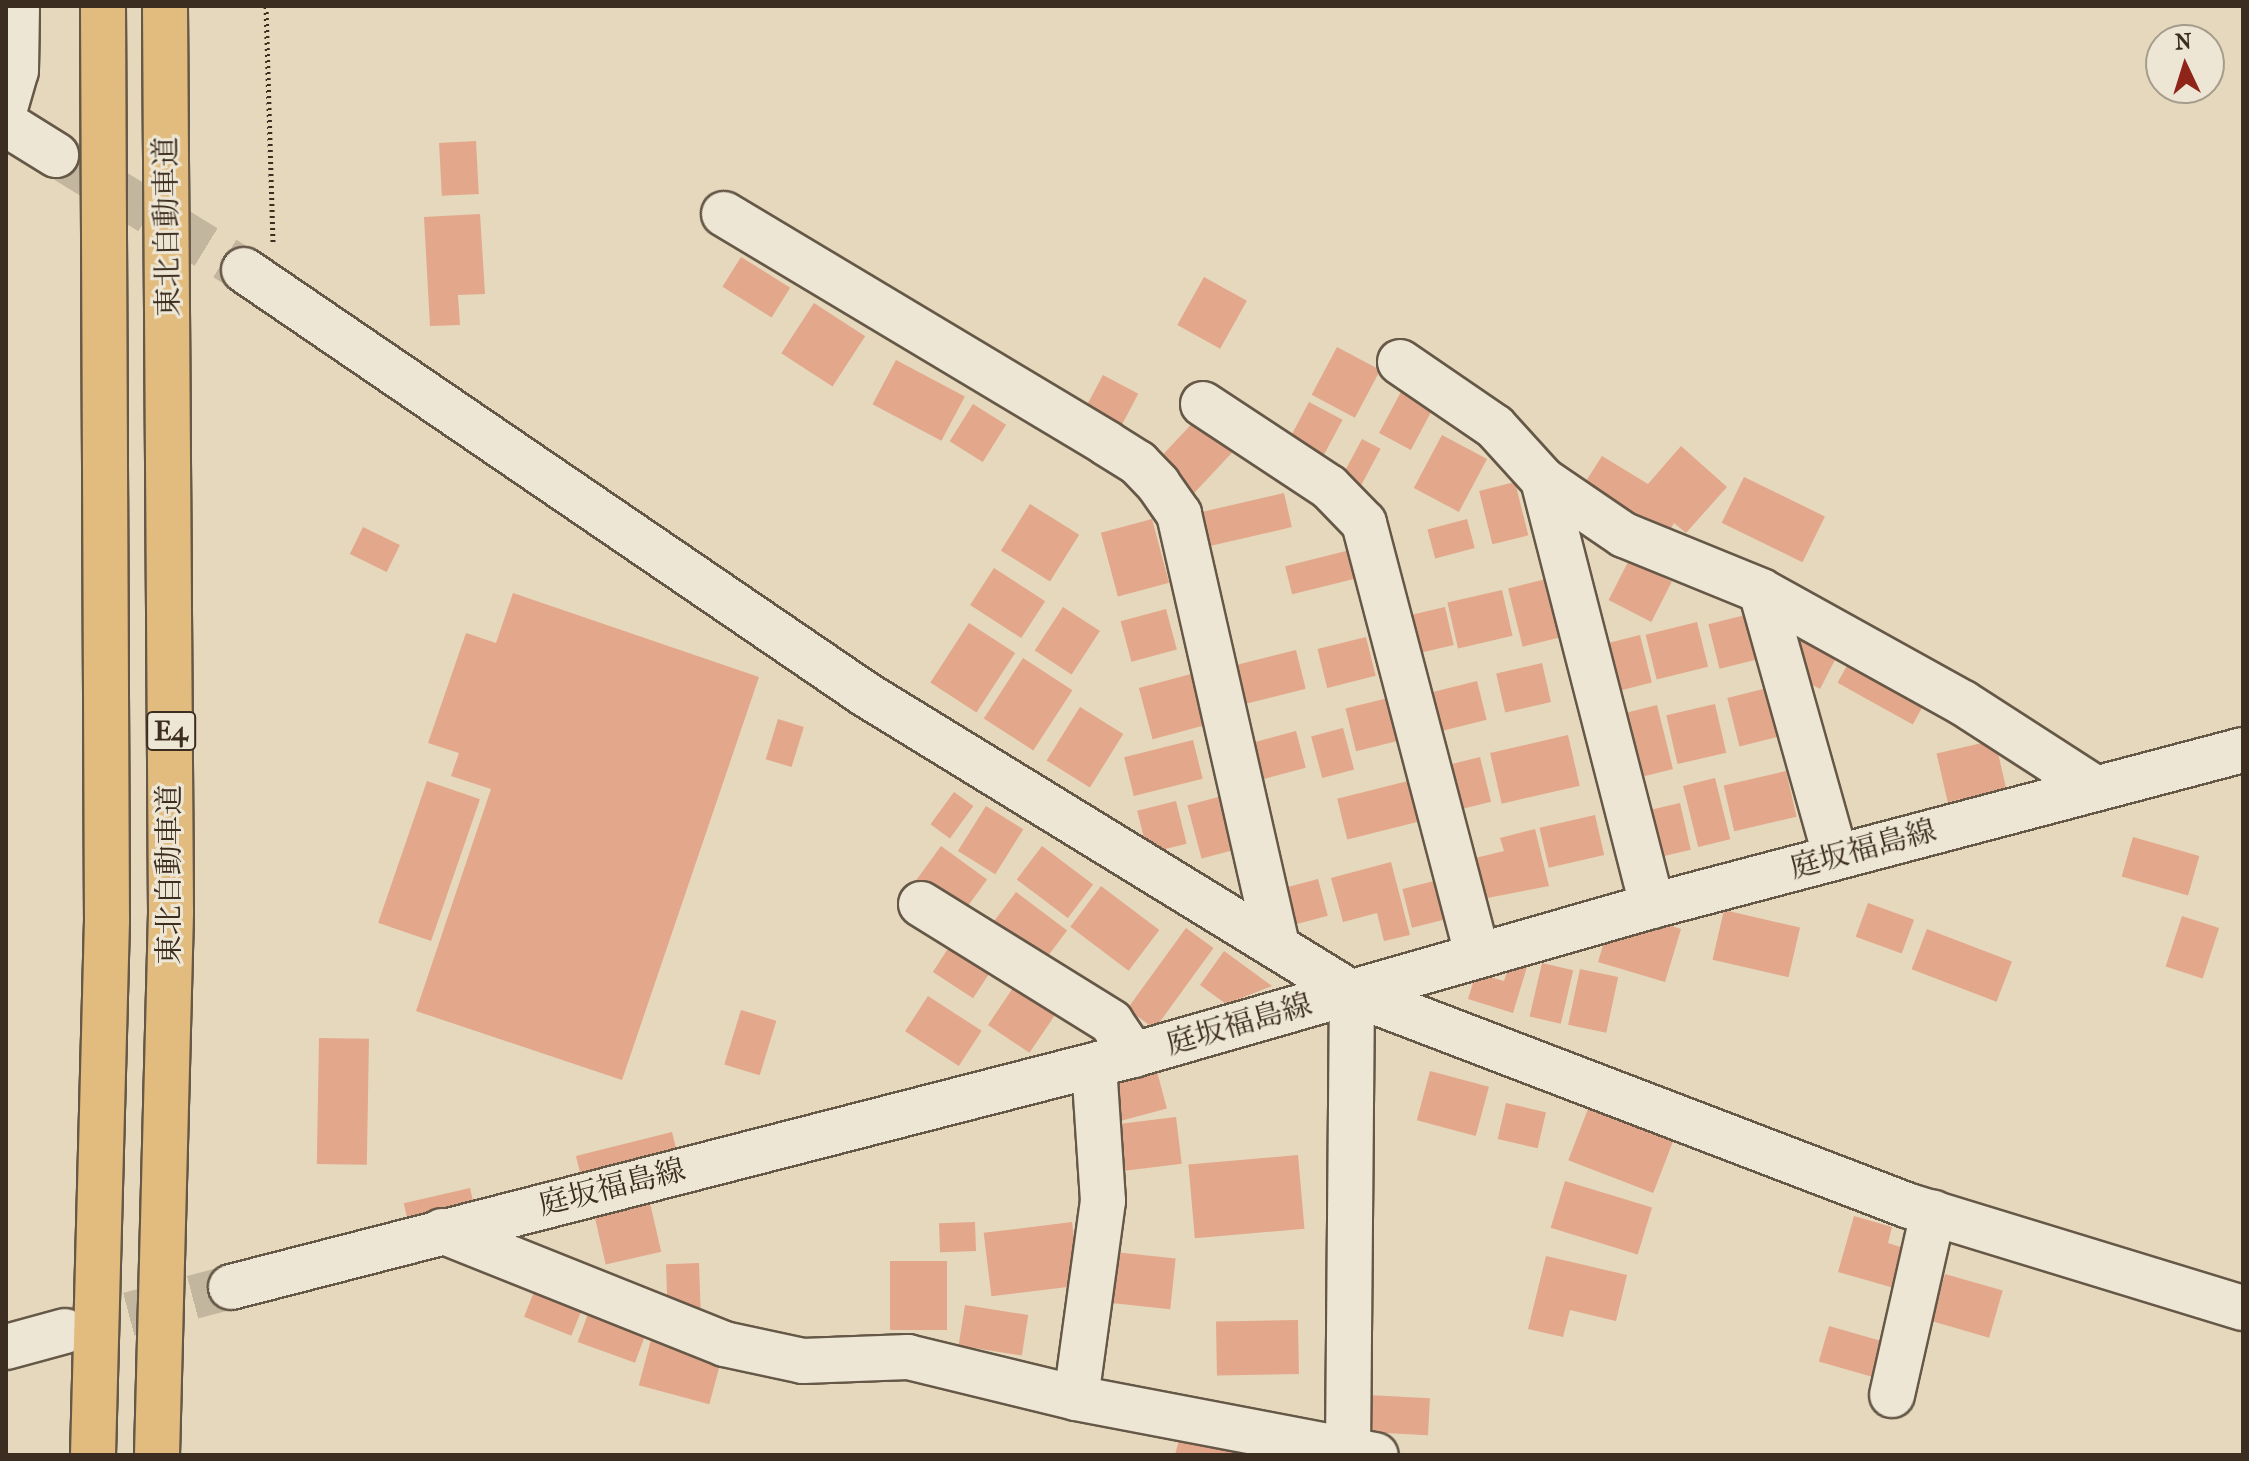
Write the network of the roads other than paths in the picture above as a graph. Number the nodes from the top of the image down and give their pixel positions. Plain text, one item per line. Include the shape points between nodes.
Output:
1 (17, 6) edge
2 (103, 6) edge
3 (165, 6) edge
4 (6, 105) edge
5 (6, 124) edge
6 (56, 155) tunnel mouth
7 (724, 214) dead end
8 (254, 277) tunnel mouth
9 (1400, 362) dead end
10 (1203, 404) dead end
11 (1543, 480) junction
12 (1761, 591) junction
13 (2243, 750) edge
14 (2095, 788) junction
15 (1836, 857) junction
16 (921, 904) dead end
17 (1652, 906) junction
18 (1277, 944) junction
19 (1477, 955) junction
20 (1352, 993) junction
21 (1114, 1060) junction
22 (1933, 1213) junction
23 (442, 1231) junction
24 (231, 1287) tunnel mouth
25 (2243, 1308) edge
26 (65, 1331) tunnel mouth
27 (6, 1347) edge
28 (1892, 1395) dead end
29 (1076, 1398) junction
30 (1363, 1452) edge
31 (93, 1455) edge
32 (157, 1455) edge

1 - 4 street via 16,71
2 - 31 highway, 東北自動車道 / E4 via 107,921
3 - 32 highway, 東北自動車道 / E4 via 171,912
5 - 6 street
7 - 18 street via 1106,443 1138,463 1158,484 1179,514
8 - 18 street via 865,694
9 - 11 street via 1495,427
10 - 19 street via 1329,487 1364,523
11 - 12 street via 1624,535
11 - 17 street
12 - 14 street via 1963,703
12 - 15 street
13 - 14 street, 庭坂福島線
14 - 15 street, 庭坂福島線
15 - 17 street, 庭坂福島線
16 - 21 street via 1111,1022
17 - 19 street, 庭坂福島線
18 - 20 street
19 - 20 street, 庭坂福島線
20 - 21 street, 庭坂福島線
20 - 22 street
20 - 30 street
21 - 23 street, 庭坂福島線
21 - 29 street via 1103,1201
22 - 25 street
22 - 28 street
23 - 24 street, 庭坂福島線
23 - 29 street via 724,1344 803,1361 908,1357
26 - 27 street
29 - 30 street

